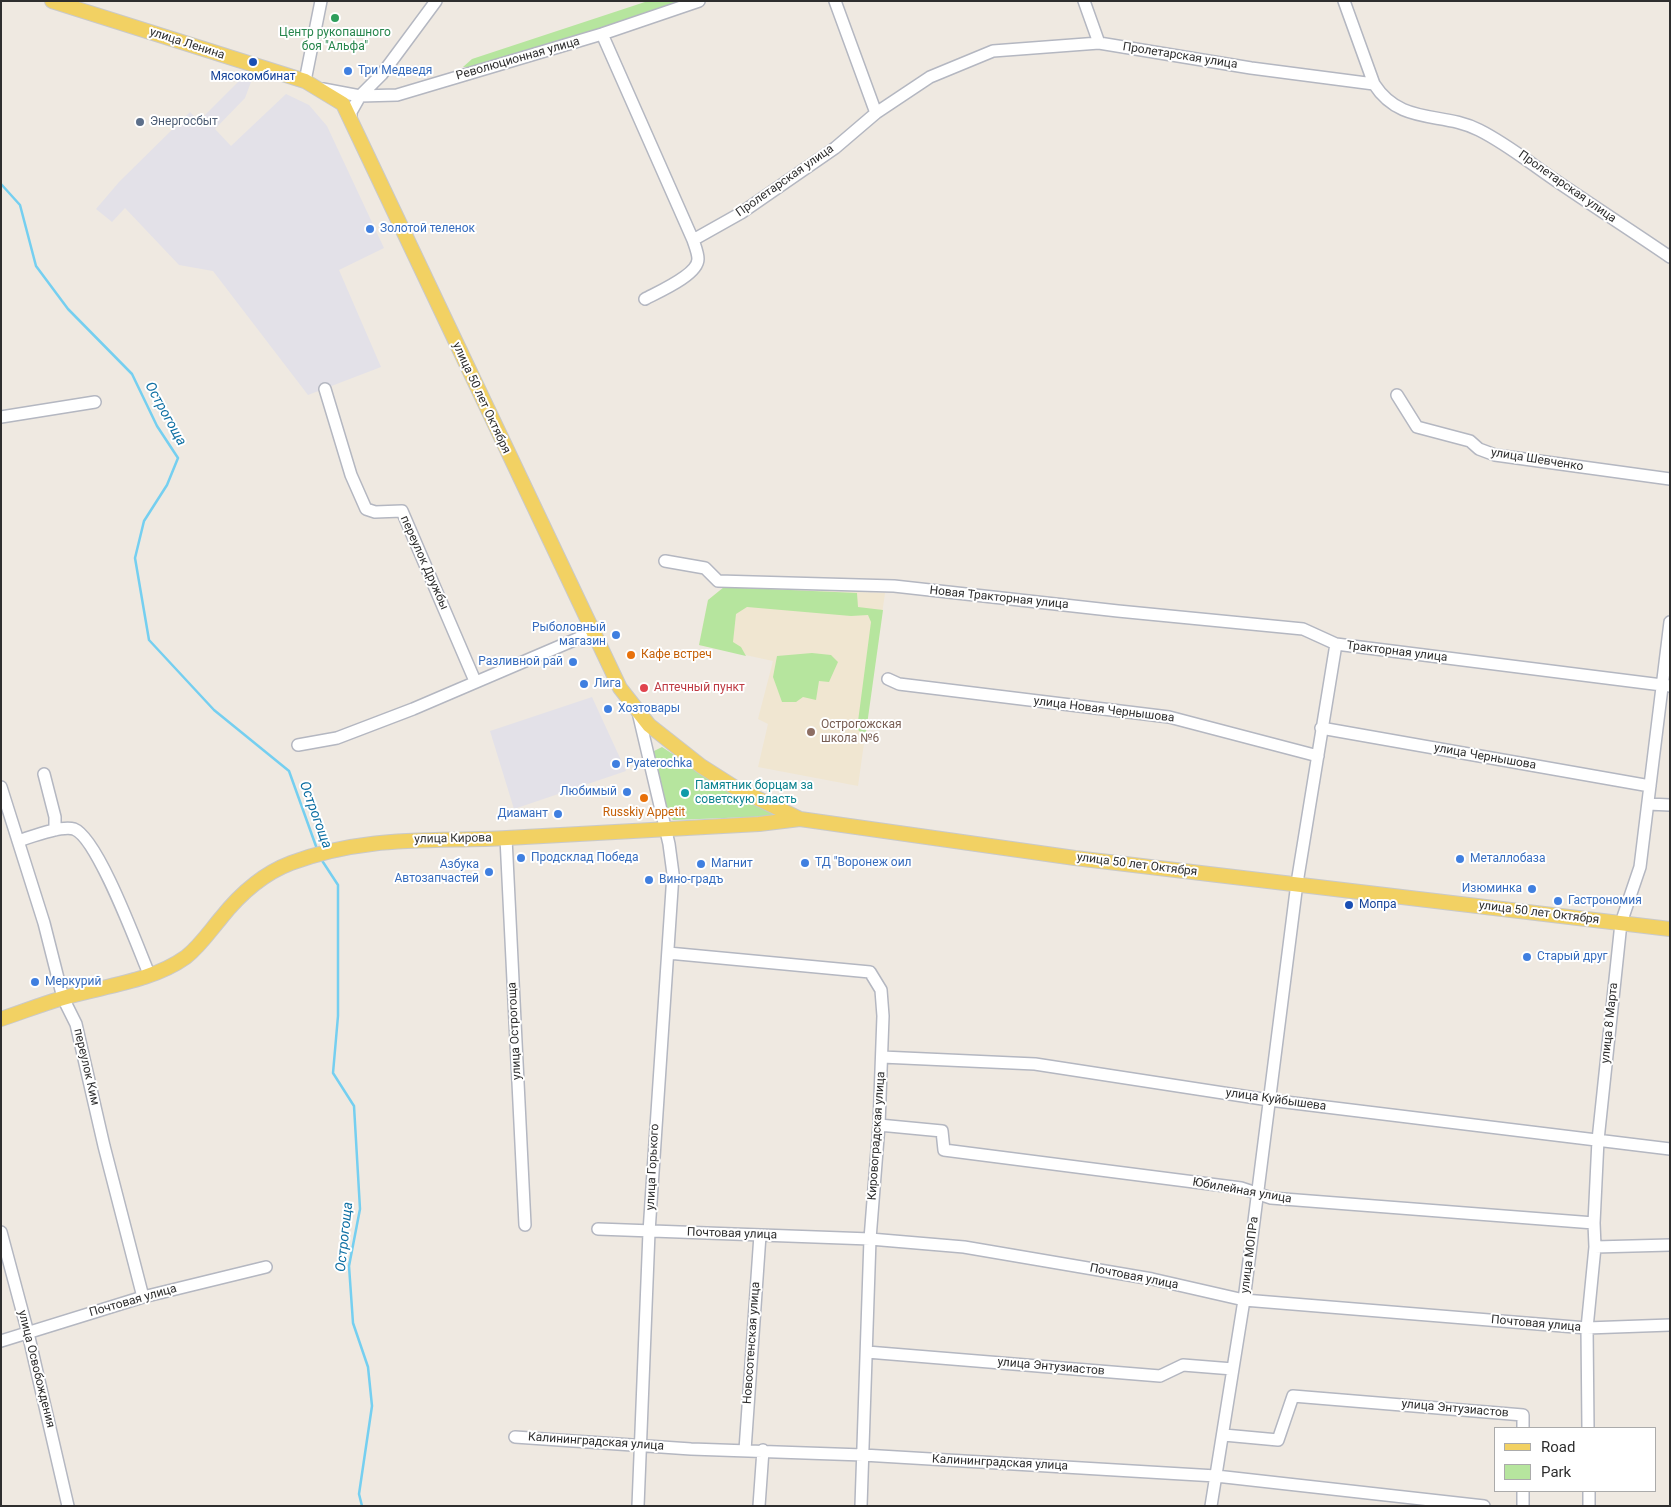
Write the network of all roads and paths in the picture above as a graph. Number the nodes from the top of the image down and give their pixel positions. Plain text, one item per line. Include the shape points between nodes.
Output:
1 (52, 1) edge
2 (322, 1) edge
3 (436, 1) edge
4 (699, 1) edge
5 (835, 1) edge
6 (1084, 1) edge
7 (1344, 1) edge
8 (602, 34) junction
9 (1099, 43) junction
10 (305, 81) junction
11 (1374, 84) junction
12 (321, 89) junction
13 (360, 96) junction
14 (343, 104) junction
15 (876, 113) junction
16 (351, 120) junction
17 (693, 240) junction
18 (1670, 257) edge
19 (645, 300) dead end
20 (325, 389) dead end
21 (1397, 395) dead end
22 (95, 402) dead end
23 (1, 417) edge
24 (1670, 479) edge
25 (665, 561) dead end
26 (1670, 622) edge
27 (593, 632) junction
28 (1336, 644) junction
29 (888, 679) dead end
30 (475, 682) junction
31 (1666, 686) edge
32 (638, 712) junction
33 (1320, 728) junction
34 (298, 745) dead end
35 (1318, 756) junction
36 (44, 774) dead end
37 (1650, 786) junction
38 (1, 787) edge
39 (1648, 804) junction
40 (1670, 806) edge
41 (800, 819) junction
42 (664, 829) junction
43 (55, 830) junction
44 (506, 838) junction
45 (18, 841) junction
46 (1297, 883) junction
47 (1621, 923) junction
48 (1670, 929) edge
49 (668, 953) junction
50 (148, 974) junction
51 (63, 998) junction
52 (1, 1019) edge
53 (882, 1057) junction
54 (1269, 1100) junction
55 (879, 1125) junction
56 (1598, 1140) junction
57 (1670, 1149) edge
58 (1258, 1194) junction
59 (1594, 1224) junction
60 (525, 1225) dead end
61 (598, 1229) dead end
62 (1, 1232) edge
63 (650, 1232) junction
64 (760, 1235) junction
65 (870, 1239) junction
66 (1670, 1245) edge
67 (1595, 1247) junction
68 (266, 1267) dead end
69 (144, 1297) junction
70 (1244, 1300) junction
71 (1670, 1326) edge
72 (1588, 1328) junction
73 (28, 1333) junction
74 (1, 1341) edge
75 (867, 1352) junction
76 (1233, 1369) junction
77 (1523, 1427) edge
78 (1588, 1427) edge
79 (1224, 1435) junction
80 (515, 1437) dead end
81 (640, 1444) junction
82 (744, 1450) junction
83 (762, 1450) junction
84 (863, 1455) junction
85 (1216, 1476) junction
86 (1523, 1492) edge
87 (1589, 1492) edge
88 (68, 1506) edge
89 (638, 1506) edge
90 (760, 1506) edge
91 (861, 1506) edge
92 (1212, 1506) edge
93 (1484, 1506) edge
94 (1523, 1506) edge
95 (1589, 1506) edge

1 - 10 main road, улица Ленина
2 - 10 street
3 - 13 street via 382,74
4 - 8 street, Революционная улица
5 - 15 street
6 - 9 street
7 - 11 street
8 - 13 street, Революционная улица via 397,95
8 - 17 street
9 - 11 street, Пролетарская улица
9 - 15 street, Пролетарская улица via 993,51 930,77
10 - 12 main road, улица Ленина
11 - 18 street, Пролетарская улица via 1392,105 1478,129 1520,153
12 - 13 street
12 - 14 main road, улица 50 лет Октября
13 - 14 street
13 - 16 street
14 - 16 main road, улица 50 лет Октября
15 - 17 street, Пролетарская улица via 835,148 741,213
16 - 27 main road, улица 50 лет Октября
17 - 19 street via 697,267
20 - 30 street, переулок Дружбы via 351,476 366,509 402,511
21 - 24 street, улица Шевченко via 1417,427 1470,442 1495,455
22 - 23 street
25 - 28 street, Новая Тракторная улица via 705,568 718,581 894,586 1303,628
26 - 31 street, улица 8 Марта
27 - 30 street
27 - 32 main road, улица 50 лет Октября via 620,688
28 - 31 street, Тракторная улица
28 - 33 street, Тракторная улица
29 - 35 street, улица Новая Чернышова via 898,684 1169,717
30 - 34 street via 337,738
31 - 37 street, улица 8 Марта
32 - 41 main road, улица 50 лет Октября via 669,742 701,766
32 - 42 street, улица 50 лет Октября
33 - 35 street, Тракторная улица
33 - 37 street, улица Чернышова
35 - 46 street, Тракторная улица
36 - 43 street via 55,817
37 - 39 street, улица 8 Марта
38 - 45 street, переулок Ким
39 - 40 street
39 - 47 street, улица 8 Марта via 1640,867
41 - 42 main road, улица Кирова
41 - 46 main road, улица 50 лет Октября via 1075,858
42 - 44 main road, улица Кирова
42 - 49 street, улица Горького via 673,874
43 - 45 street
43 - 50 street via 72,828 96,854 117,895
44 - 50 main road, улица Кирова via 366,843 301,859 276,869 254,884 235,901 196,948 174,964
44 - 60 street, улица Острогоща
45 - 51 street, переулок Ким
46 - 47 main road, улица 50 лет Октября
46 - 54 street, улица МОПРа
47 - 48 main road, улица 50 лет Октября
47 - 56 street, улица 8 Марта
49 - 53 street, Кировоградская улица via 870,972 881,990
49 - 63 street, улица Горького
50 - 51 main road, улица Кирова
51 - 52 main road, улица Кирова
51 - 69 street, переулок Ким via 78,1032
53 - 54 street, улица Куйбышева via 1035,1064
53 - 55 street, Кировоградская улица
54 - 56 street, улица Куйбышева
54 - 58 street, улица МОПРа
55 - 58 street, Юбилейная улица via 942,1131 944,1150 1241,1188
55 - 65 street, Кировоградская улица
56 - 57 street, улица Куйбышева
56 - 59 street, улица 8 Марта
58 - 59 street, Юбилейная улица via 1271,1198
58 - 70 street, улица МОПРа
59 - 67 street, улица 8 Марта
61 - 63 street, Почтовая улица
62 - 73 street, улица Освобождения
63 - 64 street, Почтовая улица
63 - 81 street, улица Горького
64 - 65 street, Почтовая улица
64 - 82 street, Новосотенская улица
65 - 70 street, Почтовая улица via 964,1247 1152,1279
65 - 75 street, Кировоградская улица
66 - 67 street
67 - 72 street, улица 8 Марта
68 - 69 street, Почтовая улица
69 - 73 street, Почтовая улица
70 - 72 street, Почтовая улица
70 - 76 street, улица МОПРа
71 - 72 street, Почтовая улица
72 - 78 street, улица 8 Марта
73 - 74 street, Почтовая улица
73 - 88 street, улица Освобождения
75 - 76 street, улица Энтузиастов via 1160,1376 1183,1365
75 - 84 street, Кировоградская улица
76 - 79 street, улица МОПРа
77 - 79 street, улица Энтузиастов via 1523,1414 1293,1396 1278,1440
79 - 85 street, улица МОПРа
80 - 81 street, Калининградская улица
81 - 82 street, Калининградская улица
81 - 89 street, улица Горького
82 - 83 street, Калининградская улица
83 - 84 street, Калининградская улица
83 - 90 street
84 - 85 street, Калининградская улица
84 - 91 street, Кировоградская улица
85 - 92 street, улица МОПРа
85 - 93 street, Калининградская улица
86 - 94 street
87 - 95 street

